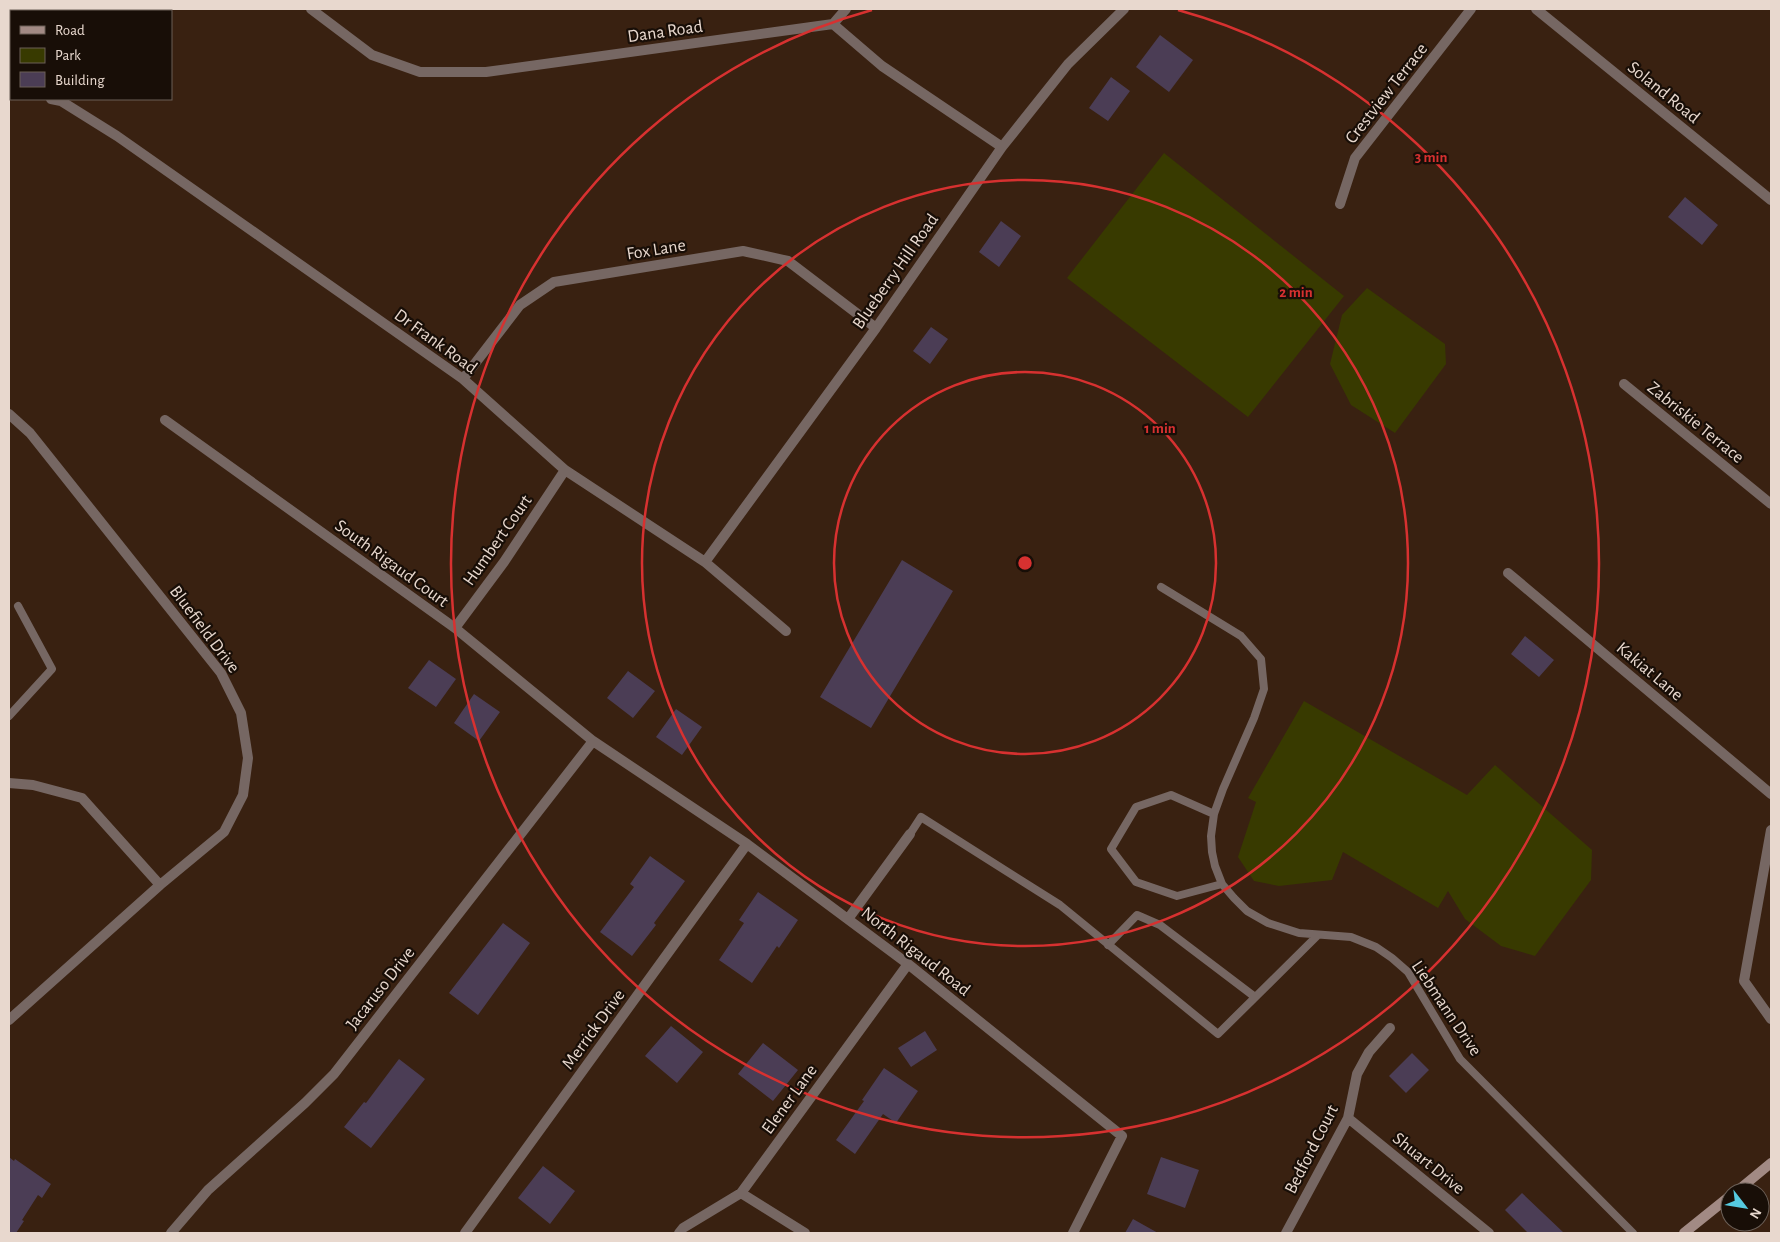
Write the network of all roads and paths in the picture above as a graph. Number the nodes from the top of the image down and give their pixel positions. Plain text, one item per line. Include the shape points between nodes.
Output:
1 (311, 9) edge
2 (846, 9) edge
3 (1124, 9) edge
4 (1471, 9) edge
5 (1536, 9) edge
6 (833, 24) junction
7 (56, 100) edge
8 (1002, 147) junction
9 (1771, 200) edge
10 (1340, 204) dead end
11 (876, 328) junction
12 (463, 379) junction
13 (1624, 384) dead end
14 (9, 414) edge
15 (165, 420) dead end
16 (565, 470) junction
17 (1771, 504) edge
18 (705, 562) junction
19 (1508, 572) dead end
20 (1161, 587) dead end
21 (18, 606) dead end
22 (455, 628) junction
23 (786, 632) dead end
24 (9, 716) edge
25 (593, 741) junction
26 (9, 783) edge
27 (1771, 794) edge
28 (1214, 814) junction
29 (1771, 830) edge
30 (910, 834) joint
31 (747, 844) junction
32 (1222, 884) junction
33 (160, 885) junction
34 (848, 919) junction
35 (1318, 935) junction
36 (1108, 945) junction
37 (908, 964) junction
38 (1255, 997) junction
39 (1771, 1019) edge
40 (9, 1020) edge
41 (1390, 1028) dead end
42 (1348, 1118) junction
43 (1771, 1163) edge
44 (1748, 1182) edge
45 (741, 1193) junction
46 (1720, 1204) edge
47 (171, 1233) edge
48 (465, 1233) edge
49 (679, 1233) edge
50 (805, 1233) edge
51 (1073, 1233) edge
52 (1286, 1233) edge
53 (1489, 1233) edge
54 (1633, 1233) edge
55 (1684, 1233) edge

1 - 6 street, Dana Road via 372,55 420,72 486,72
2 - 6 street
3 - 8 street, Blueberry Hill Road via 1068,64
4 - 10 street, Crestview Terrace via 1355,158
5 - 9 street, Soland Road
6 - 8 street via 882,66
7 - 12 street, Dr Frank Road via 117,136
8 - 11 street, Blueberry Hill Road
11 - 12 street, Fox Lane via 788,261 743,252 554,282 520,305
11 - 18 street, Blueberry Hill Road
12 - 16 street, Dr Frank Road
13 - 17 street, Zabriskie Terrace
14 - 33 street, Bluefield Drive via 30,433 221,673 241,712 248,758 243,795 224,832
15 - 22 street, South Rigaud Court
16 - 18 street, Dr Frank Road
16 - 22 street, Humbert Court via 504,562
18 - 23 street, Dr Frank Road
19 - 27 street, Kakiat Lane
20 - 28 lane, Liebmann Drive via 1241,636 1261,658 1264,689
21 - 24 lane via 52,669
22 - 25 street, South Rigaud Court
25 - 31 street, North Rigaud Road
25 - 47 street, Jacaruso Drive via 334,1074 208,1190
26 - 33 street via 33,785 82,798
28 - 32 lane, Liebmann Drive via 1210,836
28 - 32 lane via 1171,795 1136,807 1112,849 1136,882 1177,896
29 - 39 street via 1744,981
30 - 34 street
30 - 36 lane via 921,817 1060,905
31 - 34 street, North Rigaud Road
31 - 48 street, Merrick Drive
32 - 35 lane, Liebmann Drive via 1247,910 1268,923
33 - 40 street, Bluefield Drive
34 - 37 street, North Rigaud Road
35 - 38 lane
35 - 54 lane, Liebmann Drive via 1351,937 1376,947 1408,972 1460,1059
36 - 38 lane via 1137,915 1160,925
36 - 38 lane via 1218,1034
37 - 45 street, Elener Lane
37 - 51 street, North Rigaud Road via 1122,1136
41 - 42 street, Bedford Court via 1369,1052 1358,1074
42 - 52 street, Bedford Court
42 - 53 street, Shuart Drive
43 - 44 street
45 - 49 street, Elener Lane
45 - 50 street
46 - 55 street

